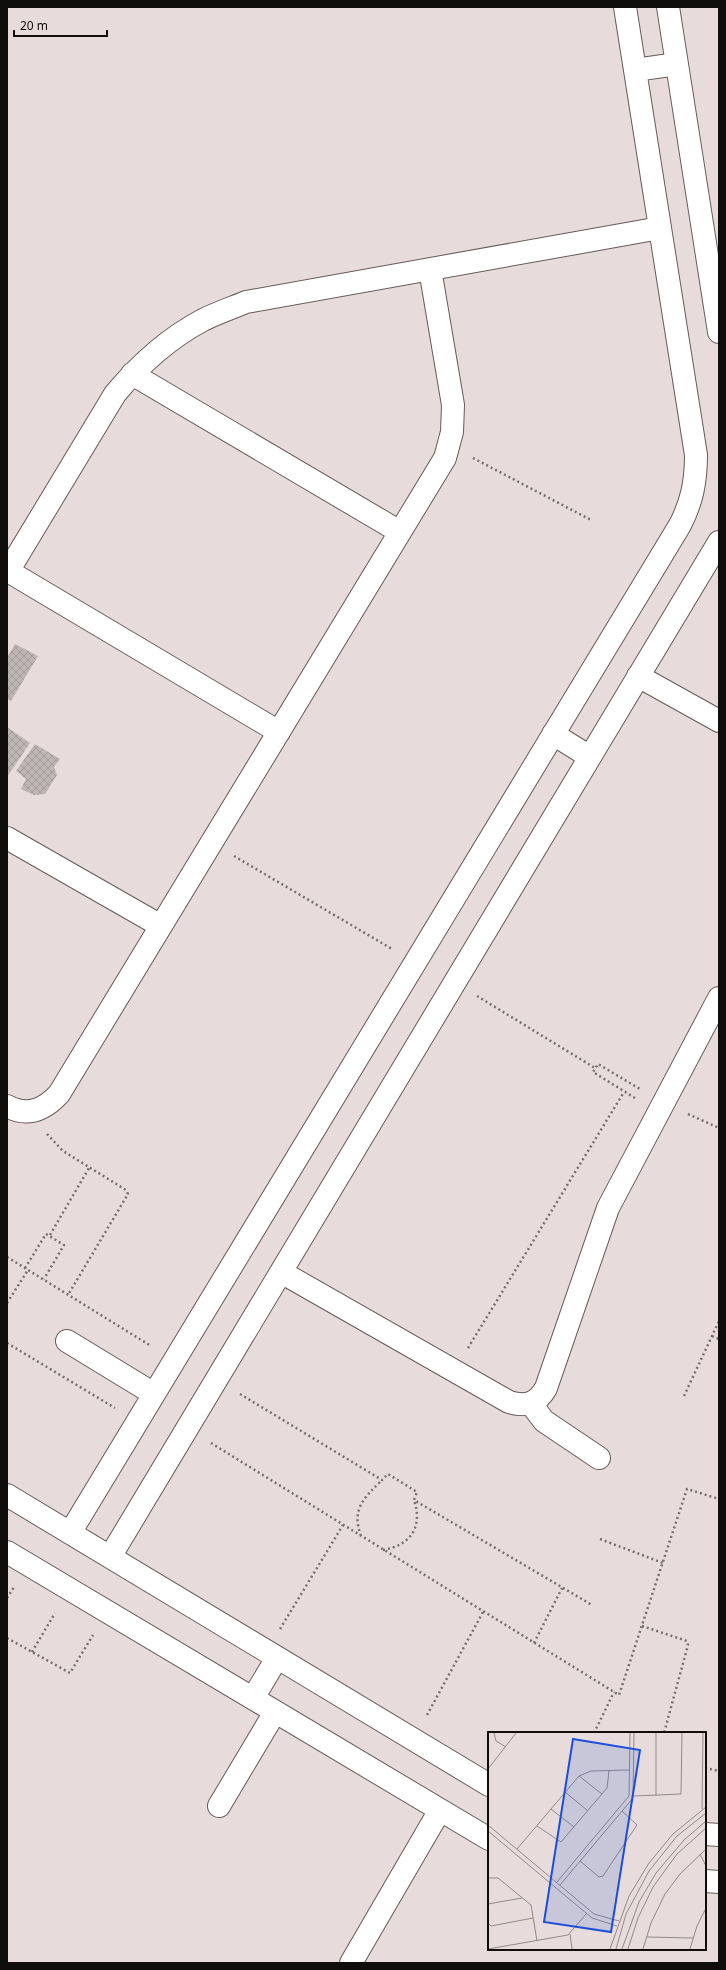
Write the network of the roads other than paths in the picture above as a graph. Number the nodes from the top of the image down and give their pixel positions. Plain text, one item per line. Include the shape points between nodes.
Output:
1 (625, 7) edge
2 (668, 7) edge
3 (677, 64) junction
4 (635, 70) junction
5 (660, 228) junction
6 (430, 269) junction
7 (719, 332) edge
8 (132, 374) junction
9 (400, 532) junction
10 (719, 542) edge
11 (8, 572) edge
12 (638, 676) junction
13 (719, 721) edge
14 (278, 732) junction
15 (553, 734) junction
16 (590, 757) junction
17 (7, 838) edge
18 (161, 926) junction
19 (719, 998) edge
20 (7, 1106) edge
21 (281, 1272) junction
22 (66, 1341) dead end
23 (154, 1394) junction
24 (531, 1404) junction
25 (599, 1458) dead end
26 (7, 1495) edge
27 (70, 1533) junction
28 (7, 1552) edge
29 (110, 1557) junction
30 (272, 1654) junction
31 (253, 1698) junction
32 (275, 1712) junction
33 (488, 1784) edge
34 (219, 1806) dead end
35 (440, 1810) junction
36 (706, 1834) edge
37 (719, 1835) edge
38 (488, 1838) edge
39 (706, 1881) edge
40 (719, 1882) edge
41 (351, 1963) edge

1 - 4 street
2 - 3 street
3 - 4 street
3 - 7 street
4 - 5 street
5 - 6 street
5 - 15 street via 696,455 693,491 680,525
6 - 8 street via 246,302 204,320 166,343
6 - 9 street via 454,419 445,458
8 - 9 street
8 - 11 street via 100,417
9 - 14 street
10 - 12 street
11 - 14 street
12 - 13 street
12 - 16 street
14 - 18 street
15 - 16 street
15 - 23 street
16 - 21 street
17 - 18 street
18 - 20 street via 59,1094 50,1104 38,1110 26,1112
19 - 24 street via 608,1208 546,1388 540,1398
21 - 24 street via 509,1402 519,1405
21 - 29 street
22 - 23 street
23 - 27 street
24 - 25 street via 544,1421
26 - 27 street
27 - 29 street
28 - 31 street
29 - 30 street
30 - 31 street
30 - 33 street
31 - 32 street
32 - 34 street
32 - 35 street
35 - 38 street
35 - 41 street
36 - 37 street
39 - 40 street

